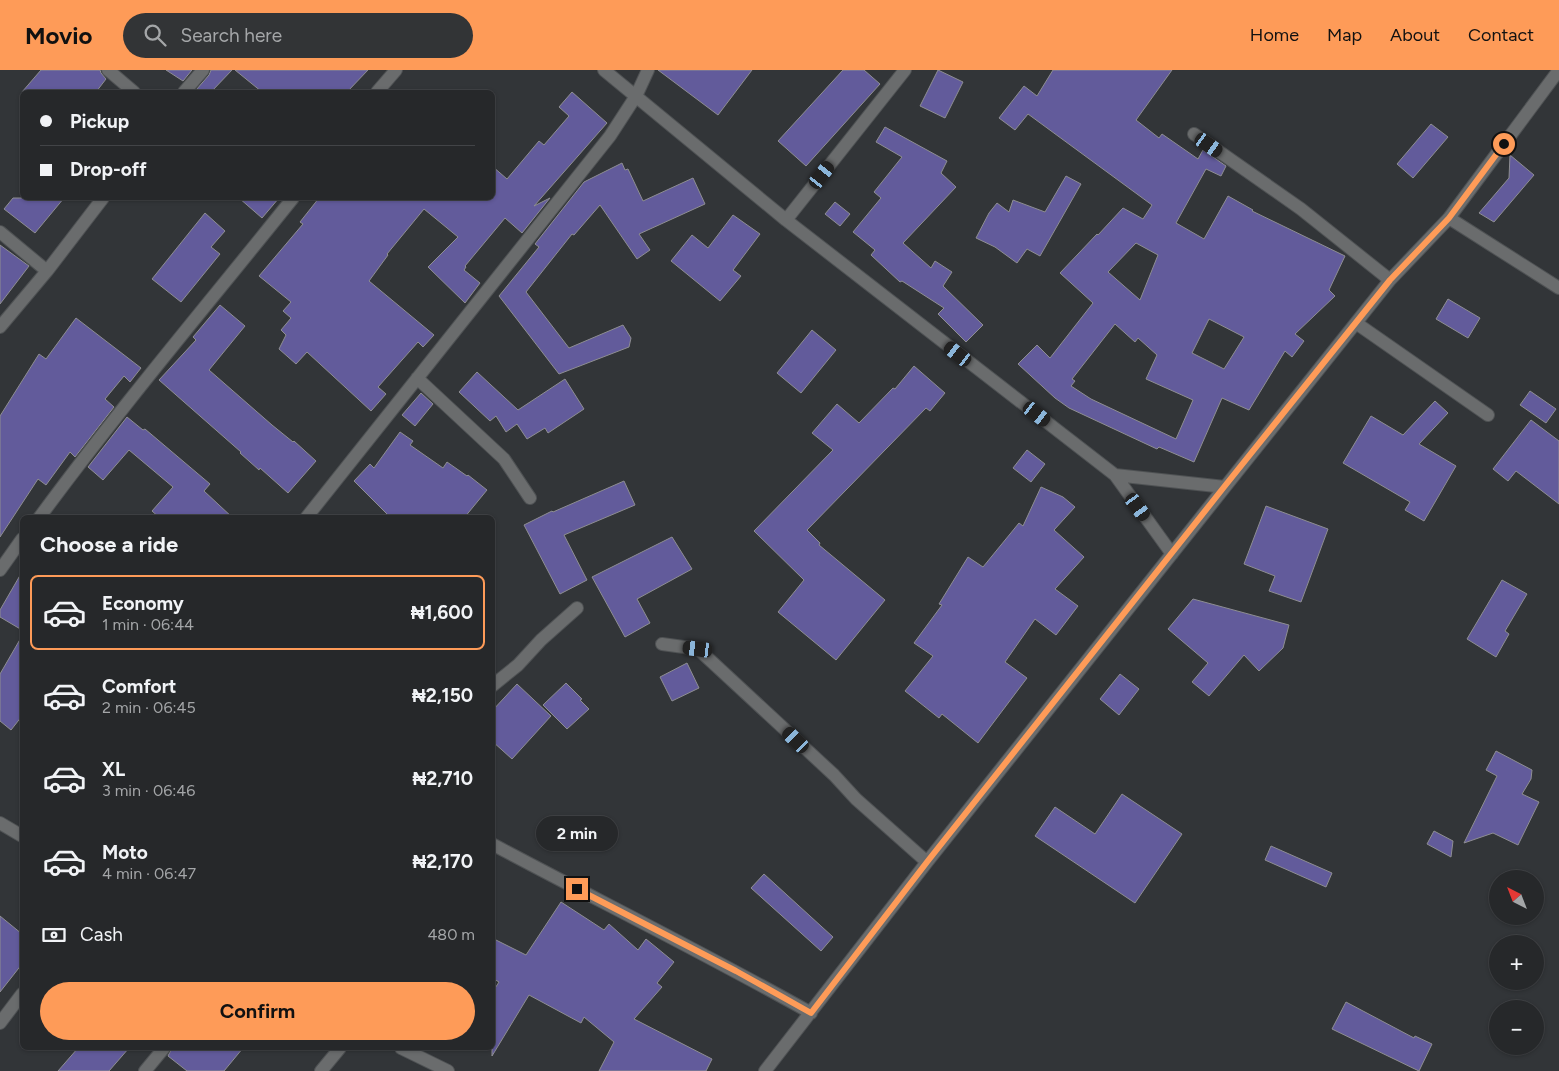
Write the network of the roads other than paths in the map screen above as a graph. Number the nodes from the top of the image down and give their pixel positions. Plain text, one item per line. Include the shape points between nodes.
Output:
1 (108, 70) edge
2 (203, 70) edge
3 (396, 70) edge
4 (604, 70) edge
5 (648, 70) edge
6 (905, 70) edge
7 (1559, 70) edge
8 (132, 90) edge
9 (186, 90) edge
10 (379, 90) edge
11 (636, 96) junction
12 (1194, 134) dead end
13 (101, 200) edge
14 (291, 200) edge
15 (1449, 218) junction
16 (786, 220) junction
17 (0, 232) edge
18 (47, 271) junction
19 (1390, 280) junction
20 (1559, 288) edge
21 (1356, 323) junction
22 (0, 327) edge
23 (417, 378) junction
24 (1488, 415) dead end
25 (1115, 475) junction
26 (1224, 487) junction
27 (530, 498) dead end
28 (40, 515) edge
29 (308, 515) edge
30 (20, 542) edge
31 (1172, 554) junction
32 (0, 570) edge
33 (577, 608) dead end
34 (662, 644) dead end
35 (495, 684) edge
36 (0, 823) edge
37 (20, 835) edge
38 (495, 846) edge
39 (927, 862) junction
40 (20, 997) edge
41 (811, 1013) junction
42 (0, 1023) edge
43 (162, 1050) edge
44 (338, 1050) edge
45 (405, 1050) edge
46 (145, 1071) edge
47 (321, 1071) edge
48 (448, 1071) edge
49 (765, 1071) edge

1 - 8 street
2 - 9 street
3 - 10 street
4 - 11 street
5 - 11 street
6 - 16 street
7 - 15 street
11 - 16 street
11 - 23 street via 610,136
12 - 19 street via 1301,210
13 - 18 street
14 - 28 street via 167,351
15 - 19 street
15 - 20 street
16 - 25 street
17 - 18 street
18 - 22 street
19 - 21 street
21 - 24 street
21 - 26 street
23 - 27 street via 504,459
23 - 29 street
25 - 26 street
25 - 31 street
26 - 31 street
30 - 32 street
31 - 39 street
33 - 35 street
34 - 39 street via 698,649
36 - 37 street
38 - 41 street
39 - 41 street
40 - 42 street
41 - 49 street
43 - 46 street
44 - 47 street
45 - 48 street

